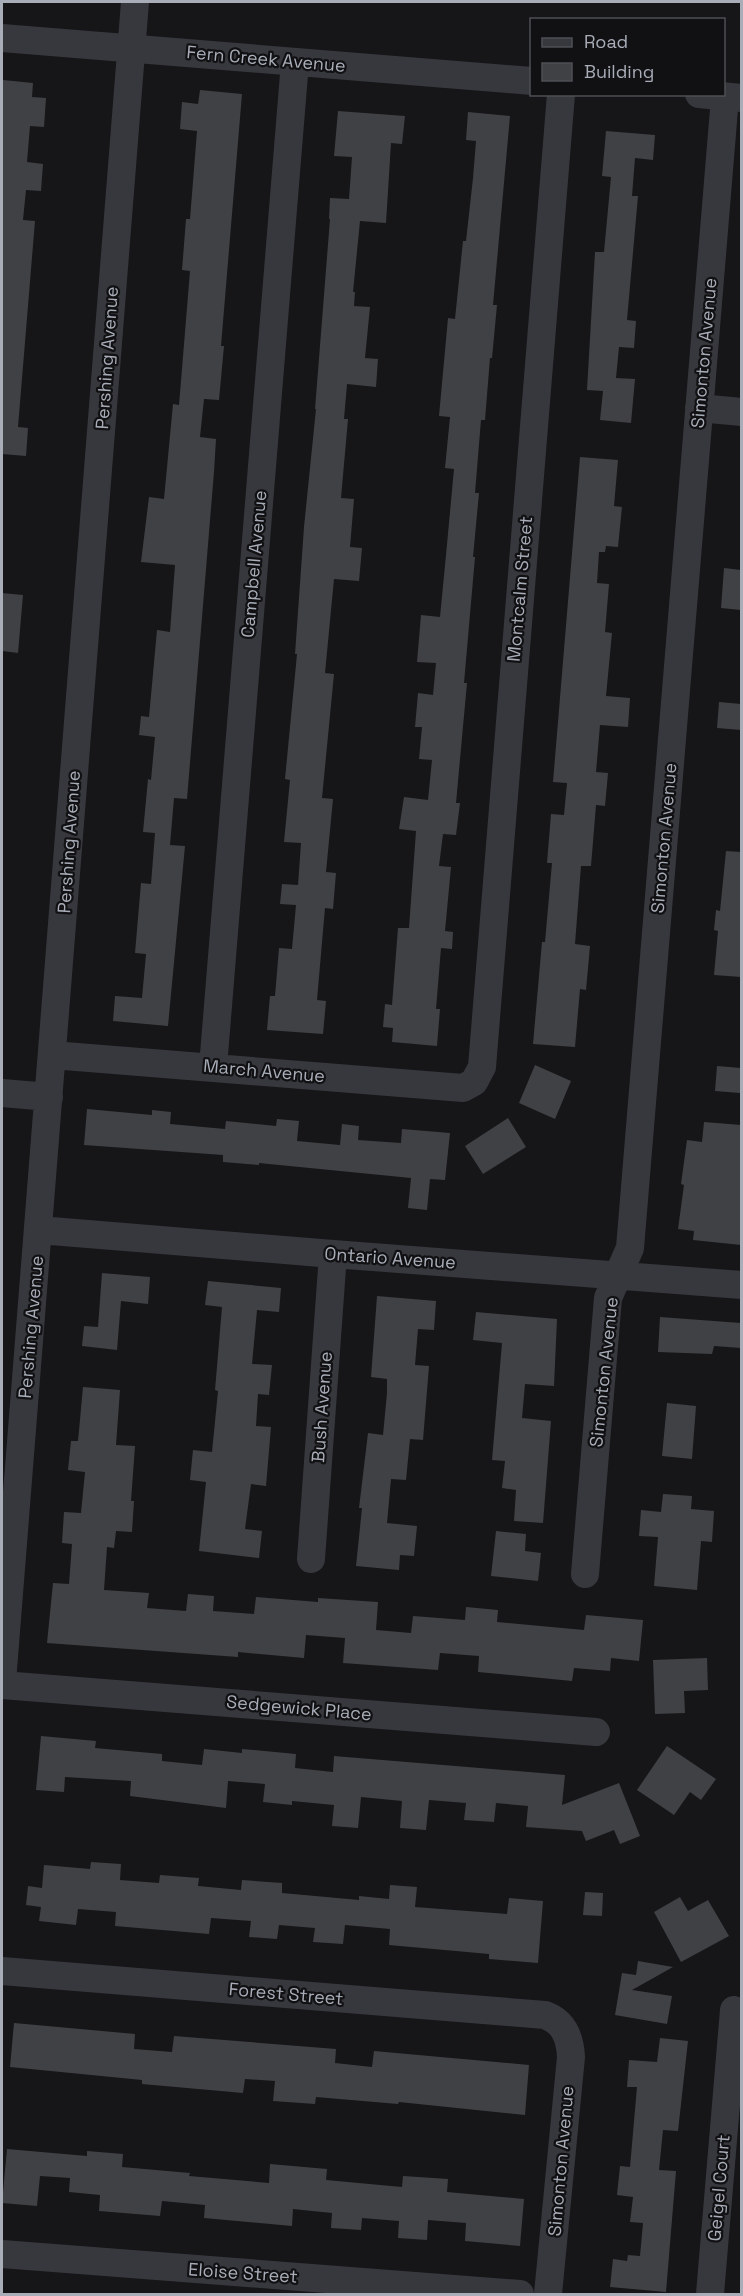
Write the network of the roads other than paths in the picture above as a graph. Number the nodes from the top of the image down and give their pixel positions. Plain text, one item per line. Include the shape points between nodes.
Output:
1 (135, 2) edge
2 (2, 38) edge
3 (131, 48) junction
4 (295, 62) junction
5 (530, 81) edge
6 (561, 96) edge
7 (722, 96) edge
8 (699, 408) junction
9 (741, 412) edge
10 (52, 1055) junction
11 (213, 1067) junction
12 (474, 1082) joint
13 (2, 1093) edge
14 (49, 1097) junction
15 (39, 1230) junction
16 (333, 1254) junction
17 (618, 1275) junction
18 (741, 1285) edge
19 (14, 1383) edge
20 (311, 1559) dead end
21 (585, 1574) dead end
22 (2, 1684) edge
23 (596, 1732) dead end
24 (2, 1971) edge
25 (734, 2010) dead end
26 (564, 2029) joint
27 (2, 2254) edge
28 (520, 2295) edge
29 (548, 2295) edge
30 (710, 2295) edge

1 - 3 street, Pershing Avenue
2 - 3 street, Fern Creek Avenue
3 - 4 street, Fern Creek Avenue
3 - 10 street, Pershing Avenue
4 - 5 street, Fern Creek Avenue
4 - 11 street, Campbell Avenue
6 - 12 street, Montcalm Street via 482,1067
7 - 8 street, Simonton Avenue
8 - 9 street
8 - 17 street, Simonton Avenue via 630,1248
10 - 11 street, March Avenue
10 - 14 street, Pershing Avenue
11 - 12 street, March Avenue via 463,1088
13 - 14 street
14 - 15 street, Pershing Avenue
15 - 16 street, Ontario Avenue
15 - 19 street, Pershing Avenue
16 - 17 street, Ontario Avenue
16 - 20 street, Bush Avenue
17 - 18 street, Ontario Avenue
17 - 21 street, Simonton Avenue via 608,1298
19 - 22 street, Pershing Avenue
22 - 23 street, Sedgewick Place
24 - 26 street, Forest Street via 544,2014 556,2019
25 - 30 street, Geigel Court
26 - 29 street, Simonton Avenue via 571,2057
27 - 28 street, Eloise Street

